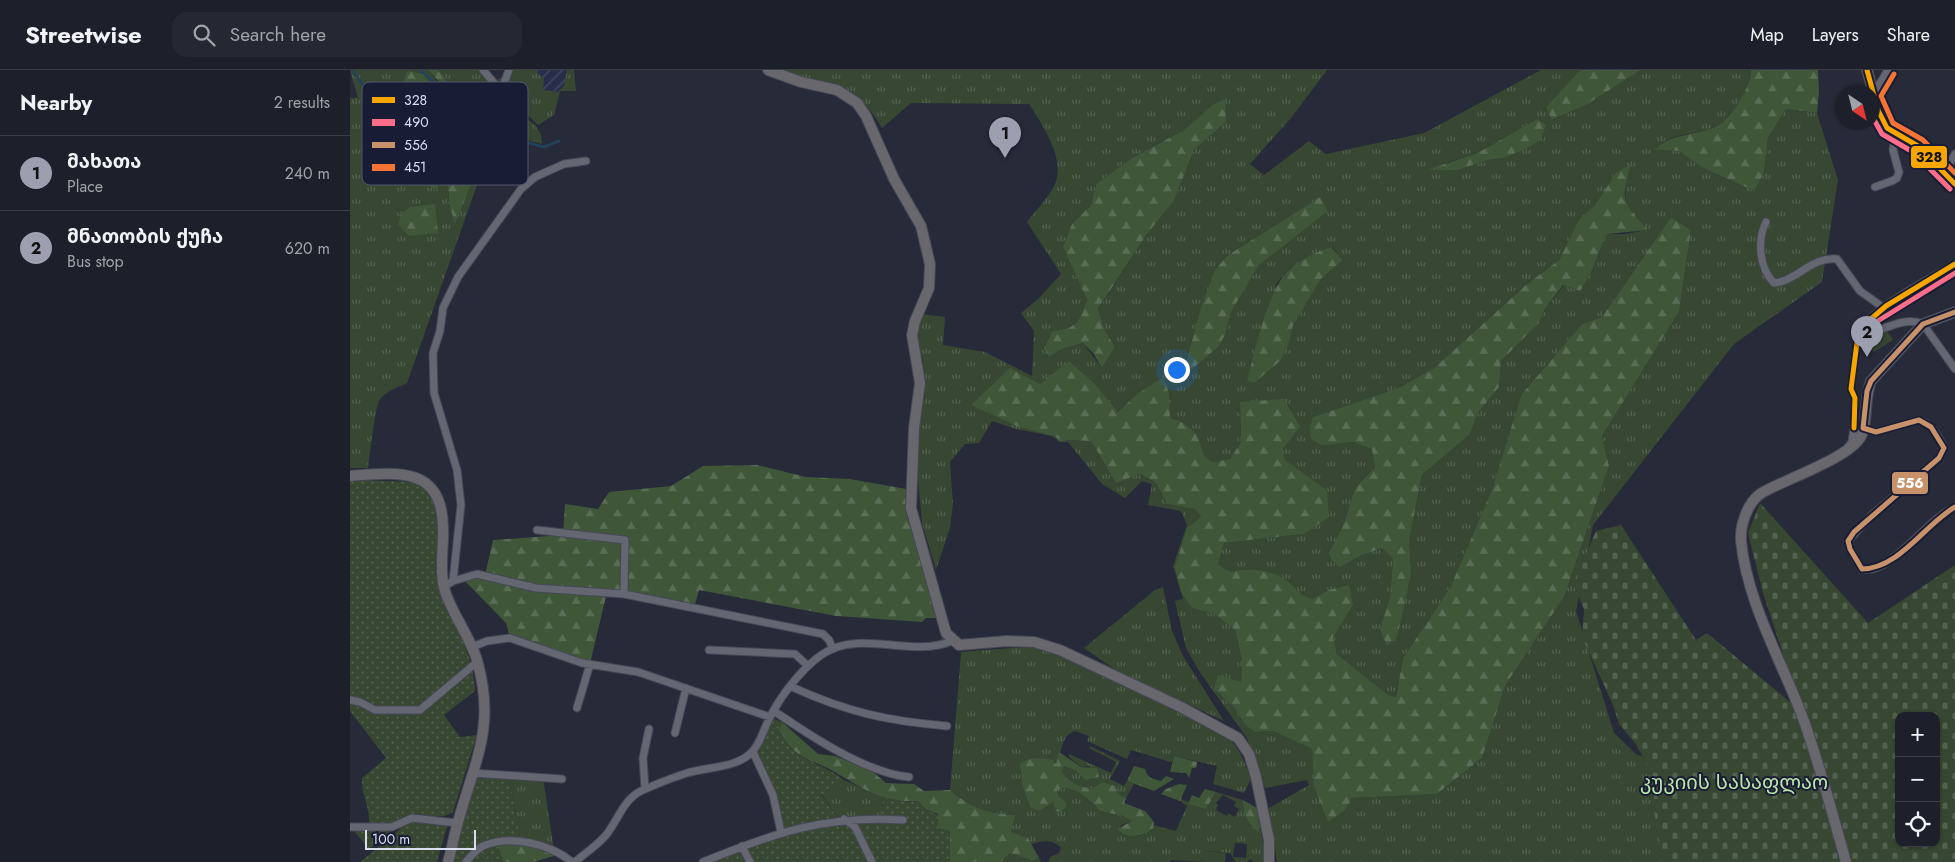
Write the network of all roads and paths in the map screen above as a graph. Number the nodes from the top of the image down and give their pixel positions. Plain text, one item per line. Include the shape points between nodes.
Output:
1 (483, 70) edge
2 (510, 70) edge
3 (768, 70) edge
4 (1867, 70) edge
5 (1888, 70) edge
6 (493, 82) edge
7 (505, 82) edge
8 (1871, 85) edge
9 (1879, 85) edge
10 (1880, 111) edge
11 (1895, 134) junction
12 (1955, 154) edge
13 (586, 161) dead end
14 (1945, 173) junction
15 (528, 182) edge
16 (1955, 184) edge
17 (524, 185) edge
18 (1875, 187) dead end
19 (1766, 222) dead end
20 (1955, 264) edge
21 (1884, 308) junction
22 (1955, 312) edge
23 (1923, 324) junction
24 (1858, 335) junction
25 (1955, 369) edge
26 (1858, 428) junction
27 (350, 476) edge
28 (1955, 507) edge
29 (537, 530) dead end
30 (453, 581) junction
31 (444, 587) junction
32 (624, 594) junction
33 (952, 641) junction
34 (472, 647) junction
35 (833, 649) junction
36 (709, 650) dead end
37 (477, 662) junction
38 (590, 664) junction
39 (807, 665) junction
40 (792, 687) junction
41 (686, 688) junction
42 (350, 700) edge
43 (578, 708) dead end
44 (772, 714) junction
45 (947, 726) dead end
46 (649, 728) dead end
47 (675, 733) dead end
48 (753, 752) junction
49 (473, 773) junction
50 (909, 777) dead end
51 (562, 779) dead end
52 (645, 789) junction
53 (844, 819) junction
54 (903, 820) dead end
55 (457, 823) junction
56 (350, 827) edge
57 (781, 832) junction
58 (742, 846) junction
59 (448, 862) edge
60 (466, 862) edge
61 (573, 862) edge
62 (703, 862) edge
63 (750, 862) edge
64 (872, 862) edge
65 (1269, 862) edge
66 (1846, 862) edge

1 - 6 street
2 - 7 street
3 - 33 street via 837,90 858,103 894,179 921,226 930,264 929,288 912,335 920,383 914,428 911,508 946,633
4 - 8 street
5 - 9 street
10 - 11 street via 1887,128
11 - 14 street via 1918,146
11 - 18 street via 1893,150 1899,172 1897,178
12 - 14 street
13 - 15 street via 564,164
14 - 16 street
17 - 30 street via 458,277 443,308 433,352 434,394 457,470 460,497
19 - 21 street via 1759,235 1766,275 1774,282 1785,282 1830,258 1838,260 1860,292
20 - 21 street
21 - 24 street via 1868,319
22 - 23 street
23 - 24 street via 1916,321 1891,324 1866,335
23 - 25 street
23 - 26 street via 1872,381
24 - 26 street via 1851,389
26 - 28 street via 1876,432 1925,421 1944,448 1938,458 1872,515 1848,541 1862,569 1870,571 1881,567 1928,525
26 - 66 street via 1857,444 1752,500 1741,540 1758,609 1801,714
27 - 31 street via 414,475 434,489 442,508 440,556
29 - 32 street via 625,540
30 - 31 street
30 - 32 street via 477,574 536,588
31 - 34 street
32 - 35 street via 823,634
33 - 35 street via 925,647 863,644
33 - 65 street via 959,645 1034,642 1060,650 1181,707 1238,738 1249,754 1256,777 1269,840
34 - 37 street
34 - 38 street via 510,638
35 - 39 street
36 - 39 street via 795,654
37 - 42 street via 420,710 375,710
37 - 49 street via 485,710 484,729
38 - 41 street via 638,672
38 - 43 street
39 - 40 street
40 - 44 street
40 - 45 street via 827,703 864,714 901,722
41 - 44 street
41 - 47 street
44 - 48 street
44 - 50 street via 849,756 886,772
46 - 52 street via 644,758
48 - 52 street via 734,762 687,773
48 - 57 street via 773,795
49 - 51 street
49 - 55 street
52 - 61 street via 631,797 606,836
53 - 54 street
53 - 57 street
53 - 64 street via 855,827
55 - 56 street via 412,818 392,827
55 - 59 street
57 - 58 street
58 - 62 street
58 - 63 street
60 - 61 street via 482,846 513,841 554,850

